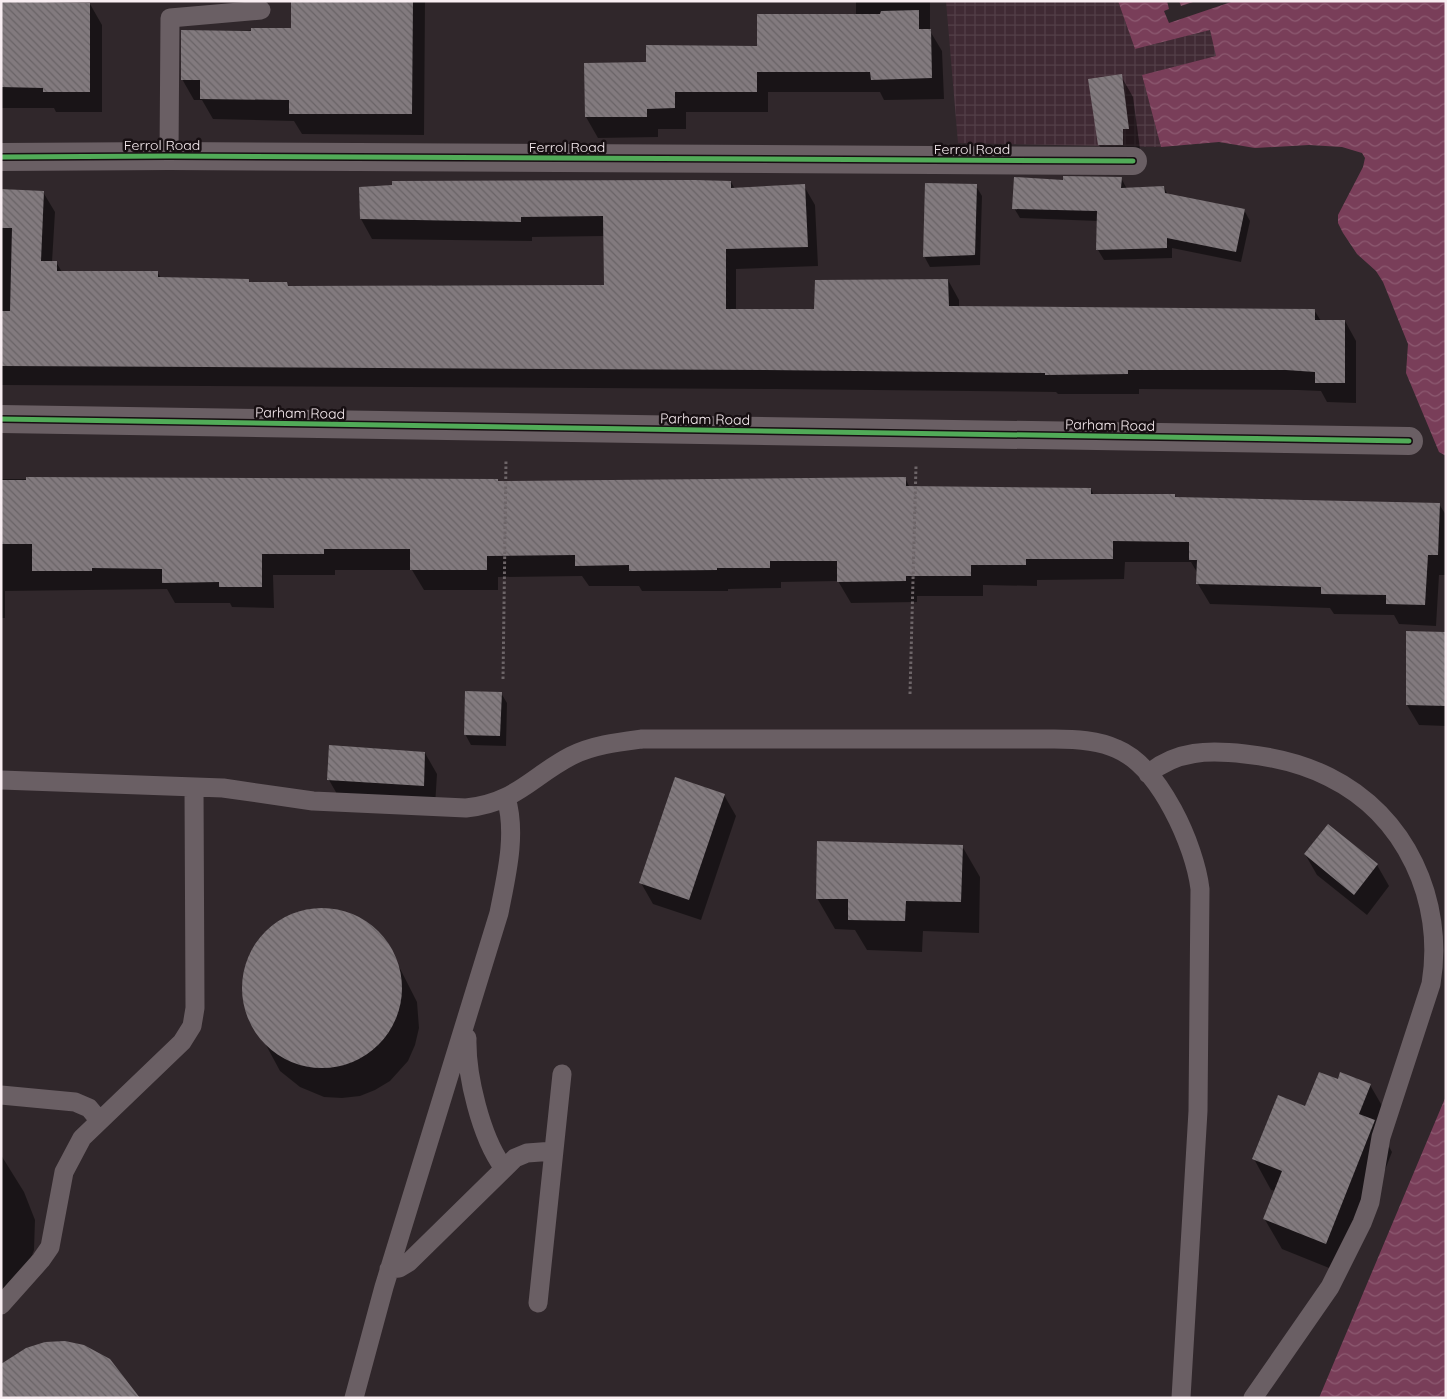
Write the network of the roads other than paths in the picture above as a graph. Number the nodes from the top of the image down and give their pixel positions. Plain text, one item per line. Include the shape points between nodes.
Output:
1 (261, 10) dead end
2 (169, 156) junction
3 (1, 158) edge
4 (1132, 161) dead end
5 (1, 419) edge
6 (1409, 440) dead end
7 (1148, 774) junction
8 (1, 780) edge
9 (194, 787) junction
10 (506, 798) junction
11 (469, 1014) junction
12 (562, 1074) dead end
13 (1, 1095) edge
14 (100, 1120) junction
15 (554, 1151) junction
16 (503, 1167) junction
17 (389, 1269) junction
18 (538, 1303) dead end
19 (1, 1305) edge
20 (354, 1398) edge
21 (1180, 1398) edge
22 (1253, 1398) edge

1 - 2 lane via 170,18
2 - 3 street, Ferrol Road
2 - 4 street, Ferrol Road
5 - 6 street, Parham Road
7 - 10 lane via 1134,759 1118,749 1068,739 669,738 624,742 583,751
7 - 21 lane via 1189,845 1200,889 1198,1111
7 - 22 lane via 1170,759 1209,753 1272,758 1330,777 1362,798 1395,830 1415,863 1431,914 1434,963 1430,984 1381,1137 1367,1211 1330,1287
8 - 9 lane
9 - 10 lane via 234,789 313,801 448,808 479,806
9 - 14 lane via 195,1008 192,1026 182,1042
10 - 11 lane via 510,830 503,891
11 - 16 lane via 466,1049 471,1082 488,1135
11 - 17 lane
12 - 15 lane
13 - 14 lane via 75,1102 89,1108
14 - 19 lane via 82,1138 66,1166 46,1255
15 - 16 lane via 522,1154
15 - 18 lane
16 - 17 lane via 409,1262
17 - 20 lane

